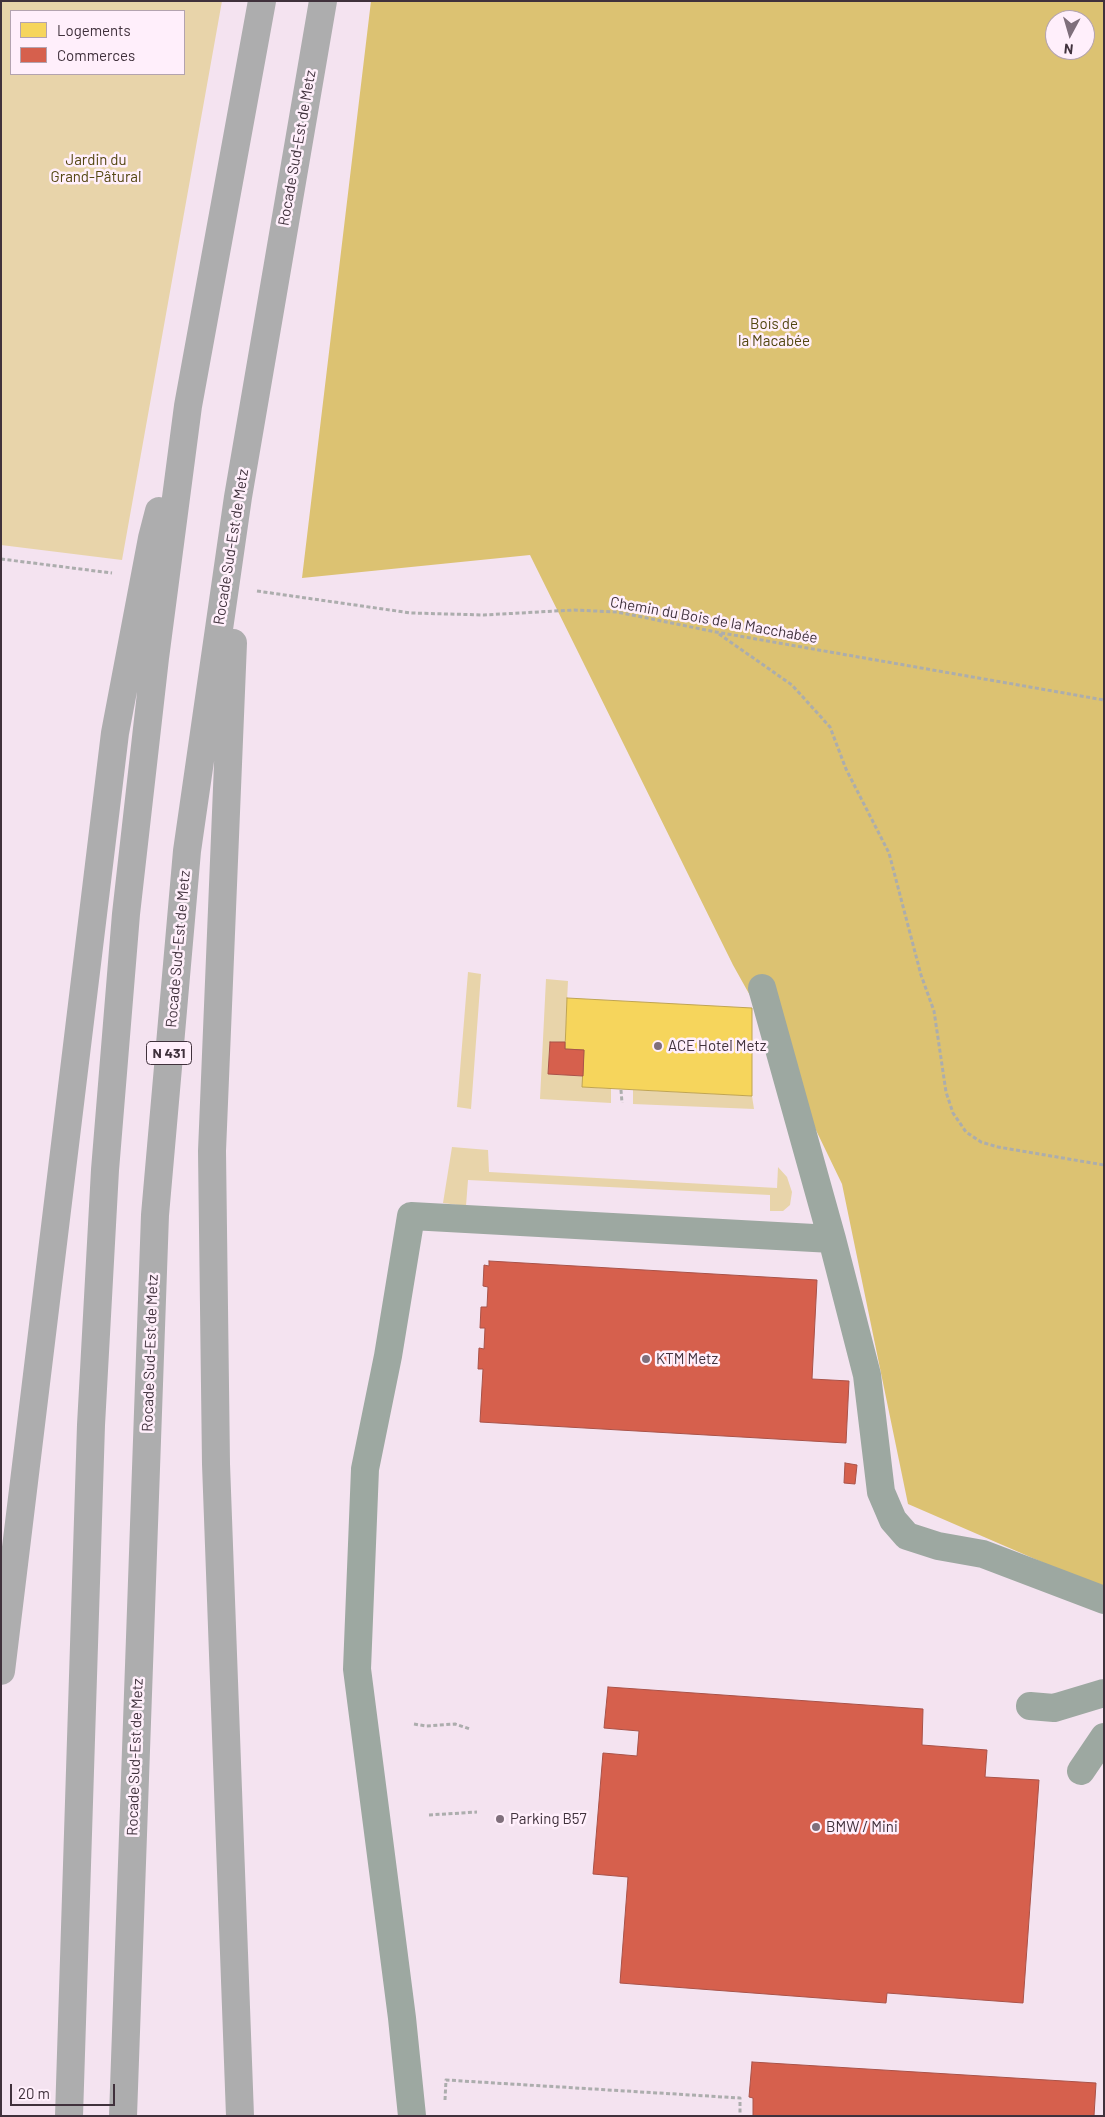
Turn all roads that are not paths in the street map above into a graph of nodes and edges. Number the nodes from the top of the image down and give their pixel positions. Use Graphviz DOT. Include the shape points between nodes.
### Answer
graph roads {
  1 [pos="262,1"];
  2 [pos="323,1"];
  3 [pos="188,406"];
  4 [pos="238,497"];
  5 [pos="762,988"];
  6 [pos="832,1239"];
  7 [pos="1104,1600"];
  8 [pos="1,1671"];
  9 [pos="1104,1693"];
  10 [pos="1030,1706"];
  11 [pos="1104,1737"];
  12 [pos="1081,1771"];
  13 [pos="69,2116"];
  14 [pos="123,2116"];
  15 [pos="240,2116"];
  16 [pos="412,2116"];
  1 -- 3 [label="highway"];
  2 -- 4 [label="highway, Rocade Sud-Est de Metz / N 431"];
  3 -- 8 [label="highway" via="152,538 115,733"];
  3 -- 13 [label="highway" via="126,914 106,1170 91,1425"];
  4 -- 14 [label="highway, Rocade Sud-Est de Metz / N 431" via="186,851 155,1215"];
  4 -- 15 [label="highway" via="212,1151 216,1464"];
  5 -- 6 [label="lane"];
  6 -- 7 [label="lane" via="867,1375 881,1492 893,1520 907,1536 938,1546 983,1554"];
  6 -- 16 [label="lane" via="411,1216 366,1469 357,1669"];
  9 -- 10 [label="lane" via="1054,1708"];
  11 -- 12 [label="lane"];
}
